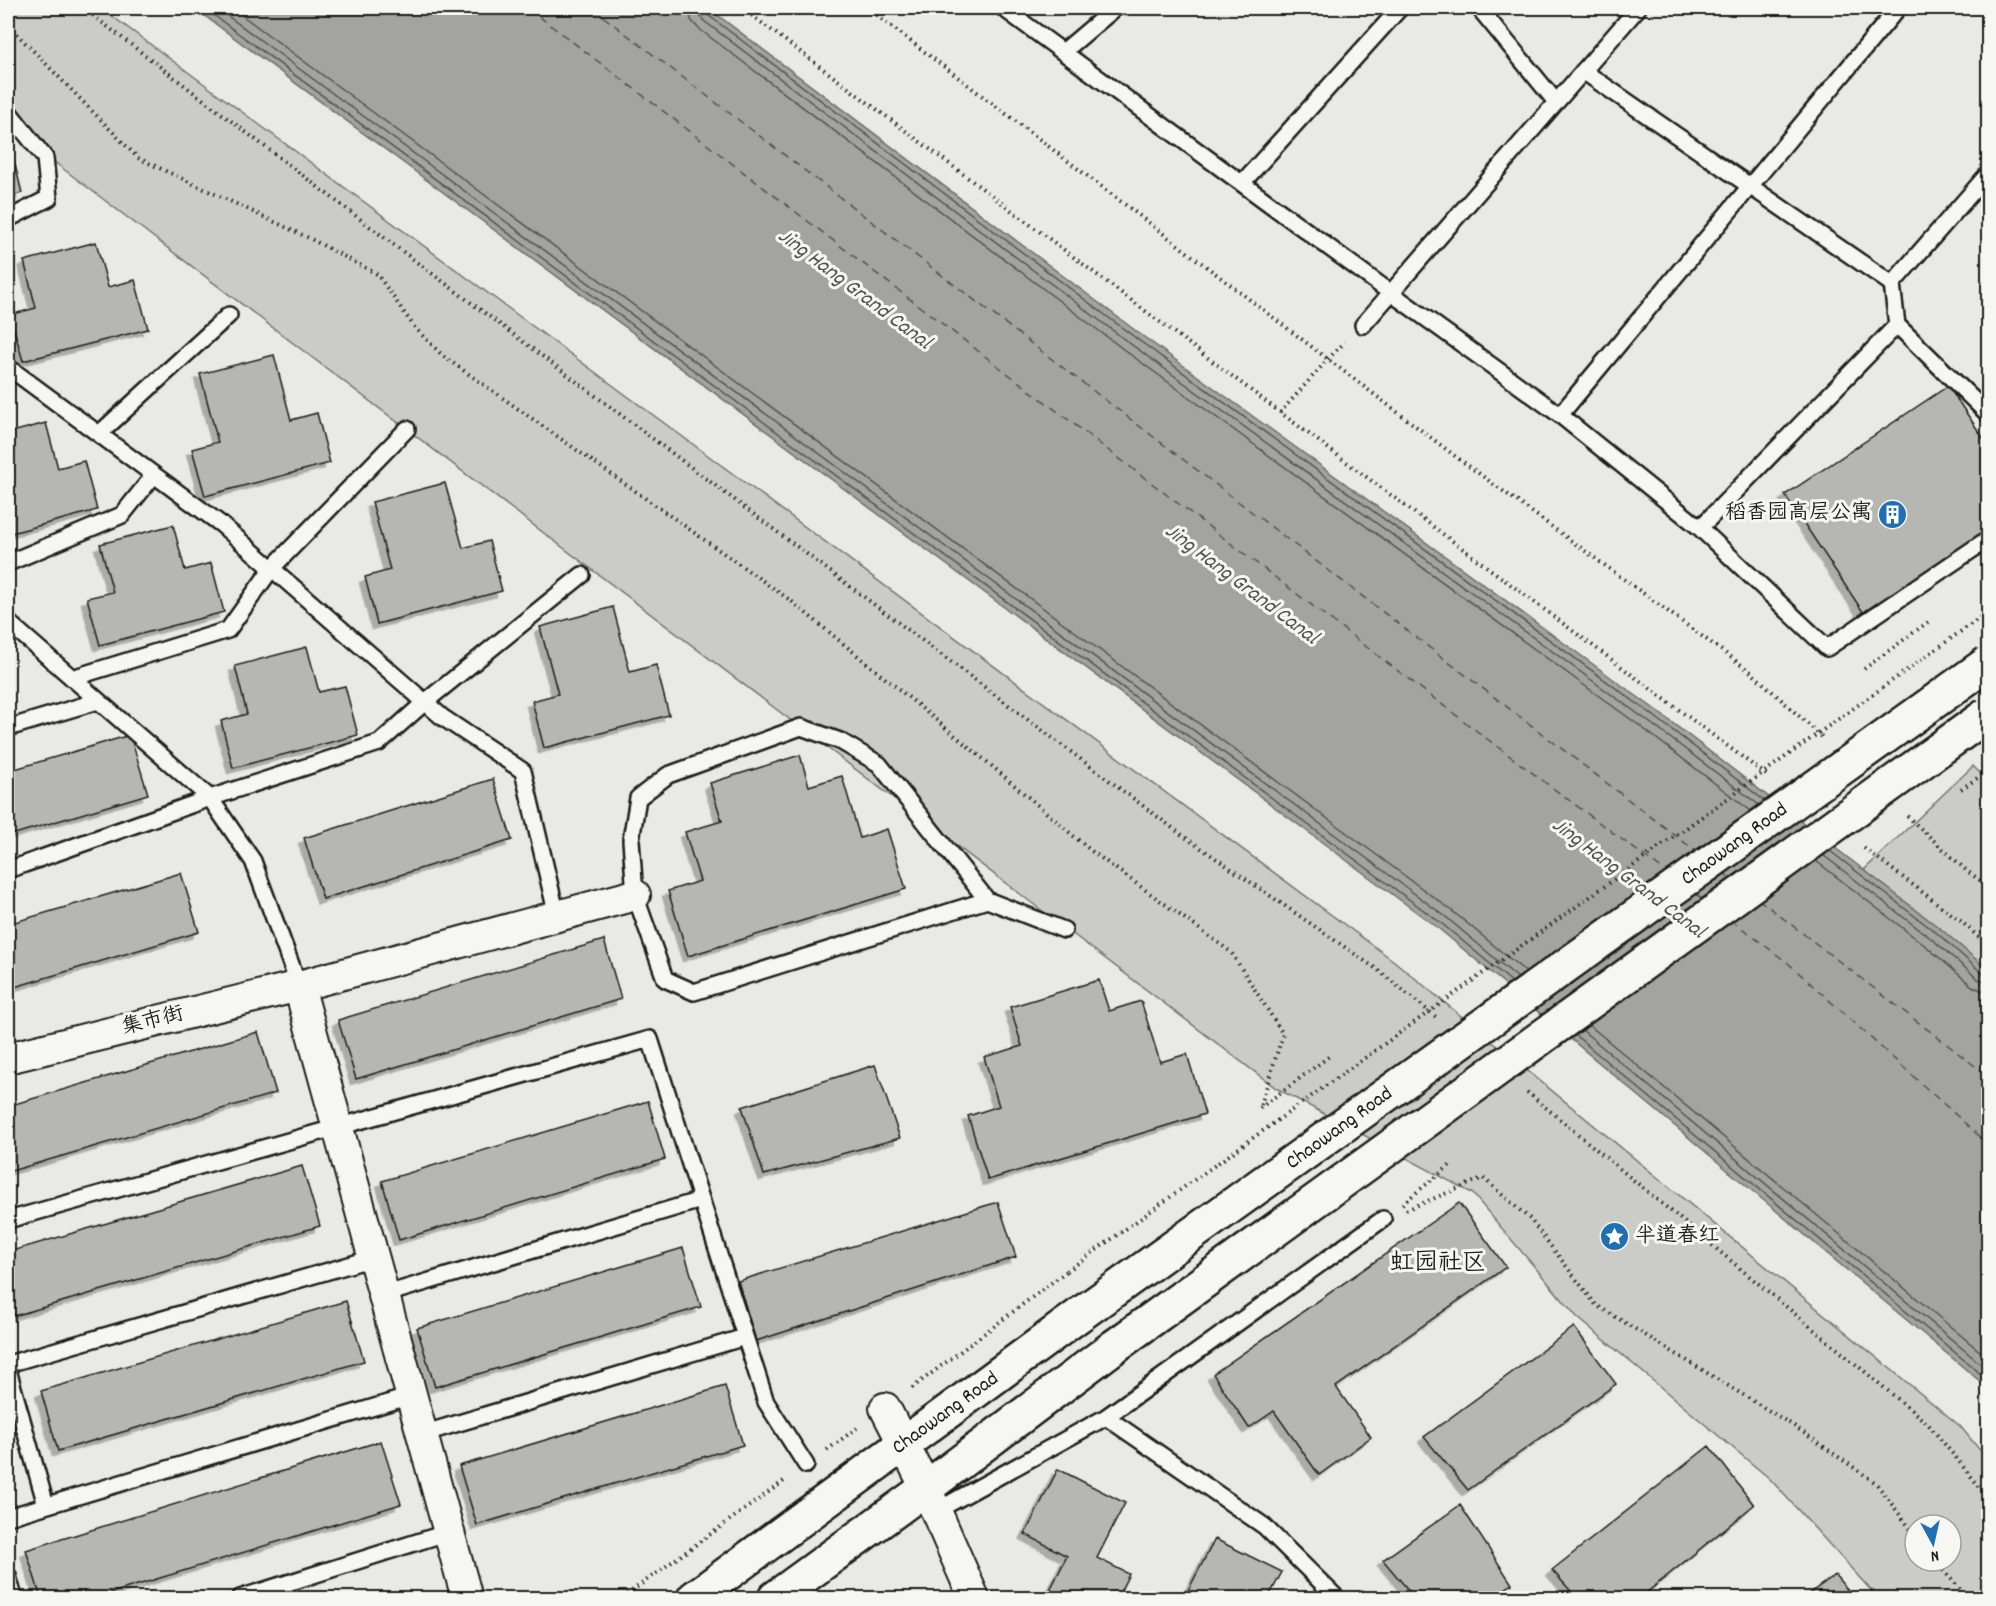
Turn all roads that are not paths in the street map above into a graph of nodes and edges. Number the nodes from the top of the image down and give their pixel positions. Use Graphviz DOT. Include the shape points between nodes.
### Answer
graph roads {
  1 [pos="1004,8"];
  2 [pos="1115,8"];
  3 [pos="1479,8"];
  4 [pos="1638,8"];
  5 [pos="1898,8"];
  6 [pos="1396,9"];
  7 [pos="1063,52"];
  8 [pos="1583,71"];
  9 [pos="1556,102"];
  10 [pos="8,111"];
  11 [pos="1989,174"];
  12 [pos="1242,183"];
  13 [pos="1750,187"];
  14 [pos="8,219"];
  15 [pos="1892,284"];
  16 [pos="1391,293"];
  17 [pos="229,315"];
  18 [pos="1363,325"];
  19 [pos="1897,325"];
  20 [pos="8,367"];
  21 [pos="1989,414"];
  22 [pos="1560,415"];
  23 [pos="407,429"];
  24 [pos="99,434"];
  25 [pos="154,475"];
  26 [pos="1700,528"];
  27 [pos="1989,539"];
  28 [pos="8,563"];
  29 [pos="272,568"];
  30 [pos="582,575"];
  31 [pos="8,622"];
  32 [pos="1989,663"];
  33 [pos="72,678"];
  34 [pos="98,701"];
  35 [pos="425,702"];
  36 [pos="1989,714"];
  37 [pos="8,729"];
  38 [pos="210,798"];
  39 [pos="8,870"];
  40 [pos="635,895"];
  41 [pos="987,900"];
  42 [pos="557,916"];
  43 [pos="1064,930"];
  44 [pos="299,986"];
  45 [pos="8,1058"];
  46 [pos="338,1128"];
  47 [pos="701,1200"];
  48 [pos="1383,1219"];
  49 [pos="8,1220"];
  50 [pos="373,1258"];
  51 [pos="383,1295"];
  52 [pos="745,1337"];
  53 [pos="8,1364"];
  54 [pos="8,1370"];
  55 [pos="411,1396"];
  56 [pos="885,1408"];
  57 [pos="1106,1417"];
  58 [pos="422,1434"];
  59 [pos="904,1445"];
  60 [pos="806,1465"];
  61 [pos="931,1499"];
  62 [pos="46,1505"];
  63 [pos="8,1517"];
  64 [pos="449,1532"];
  65 [pos="8,1576"];
  66 [pos="14,1599"];
  67 [pos="240,1599"];
  68 [pos="467,1599"];
  69 [pos="694,1599"];
  70 [pos="775,1599"];
  71 [pos="974,1599"];
  72 [pos="1337,1599"];
  1 -- 7 [label="lane"];
  2 -- 7 [label="lane"];
  3 -- 9 [label="lane"];
  4 -- 8 [label="lane"];
  5 -- 13 [label="lane"];
  6 -- 12 [label="lane"];
  7 -- 12 [label="lane"];
  8 -- 9 [label="lane"];
  8 -- 13 [label="lane"];
  9 -- 16 [label="lane"];
  10 -- 14 [label="lane" via="45,158 49,198"];
  11 -- 15 [label="lane"];
  12 -- 16 [label="lane"];
  13 -- 15 [label="lane"];
  13 -- 22 [label="lane"];
  15 -- 19 [label="lane"];
  16 -- 18 [label="lane"];
  16 -- 22 [label="lane"];
  17 -- 24 [label="lane"];
  19 -- 21 [label="lane"];
  19 -- 26 [label="lane"];
  20 -- 24 [label="lane"];
  22 -- 26 [label="lane"];
  23 -- 29 [label="lane"];
  24 -- 25 [label="lane"];
  25 -- 28 [label="lane" via="122,515"];
  25 -- 29 [label="lane"];
  26 -- 27 [label="lane" via="1827,648"];
  29 -- 33 [label="lane" via="228,630"];
  29 -- 35 [label="lane"];
  30 -- 35 [label="lane"];
  31 -- 33 [label="lane"];
  32 -- 59 [label="main road, Chaowang Road, bridge" via="1082,1313"];
  33 -- 34 [label="lane"];
  34 -- 37 [label="lane"];
  34 -- 38 [label="lane"];
  35 -- 38 [label="lane" via="379,743"];
  35 -- 42 [label="lane" via="523,771"];
  36 -- 61 [label="main road, Chaowang Road, bridge" via="1115,1346"];
  38 -- 39 [label="lane"];
  38 -- 44 [label="lane" via="253,861"];
  40 -- 41 [label="lane" via="665,979 694,992"];
  40 -- 41 [label="lane" via="631,840 638,798 668,775 801,727 840,741 879,764"];
  40 -- 42 [label="street, 集市街"];
  41 -- 43 [label="lane"];
  42 -- 44 [label="street, 集市街"];
  44 -- 45 [label="street, 集市街"];
  44 -- 46 [label="street"];
  46 -- 47 [label="lane" via="650,1039"];
  46 -- 49 [label="lane"];
  46 -- 50 [label="street"];
  47 -- 51 [label="lane"];
  47 -- 52 [label="lane"];
  48 -- 57 [label="lane"];
  50 -- 51 [label="street"];
  50 -- 53 [label="lane"];
  51 -- 55 [label="street"];
  52 -- 58 [label="lane"];
  52 -- 60 [label="lane" via="766,1402"];
  54 -- 62 [label="lane"];
  55 -- 58 [label="street"];
  55 -- 62 [label="lane"];
  56 -- 59 [label="street"];
  57 -- 61 [label="lane"];
  57 -- 72 [label="lane" via="1264,1526"];
  58 -- 64 [label="street"];
  59 -- 61 [label="street"];
  59 -- 69 [label="main road, Chaowang Road"];
  61 -- 70 [label="main road, Chaowang Road"];
  61 -- 71 [label="street"];
  62 -- 63 [label="lane"];
  64 -- 67 [label="lane"];
  64 -- 68 [label="street"];
  65 -- 66 [label="lane"];
}
